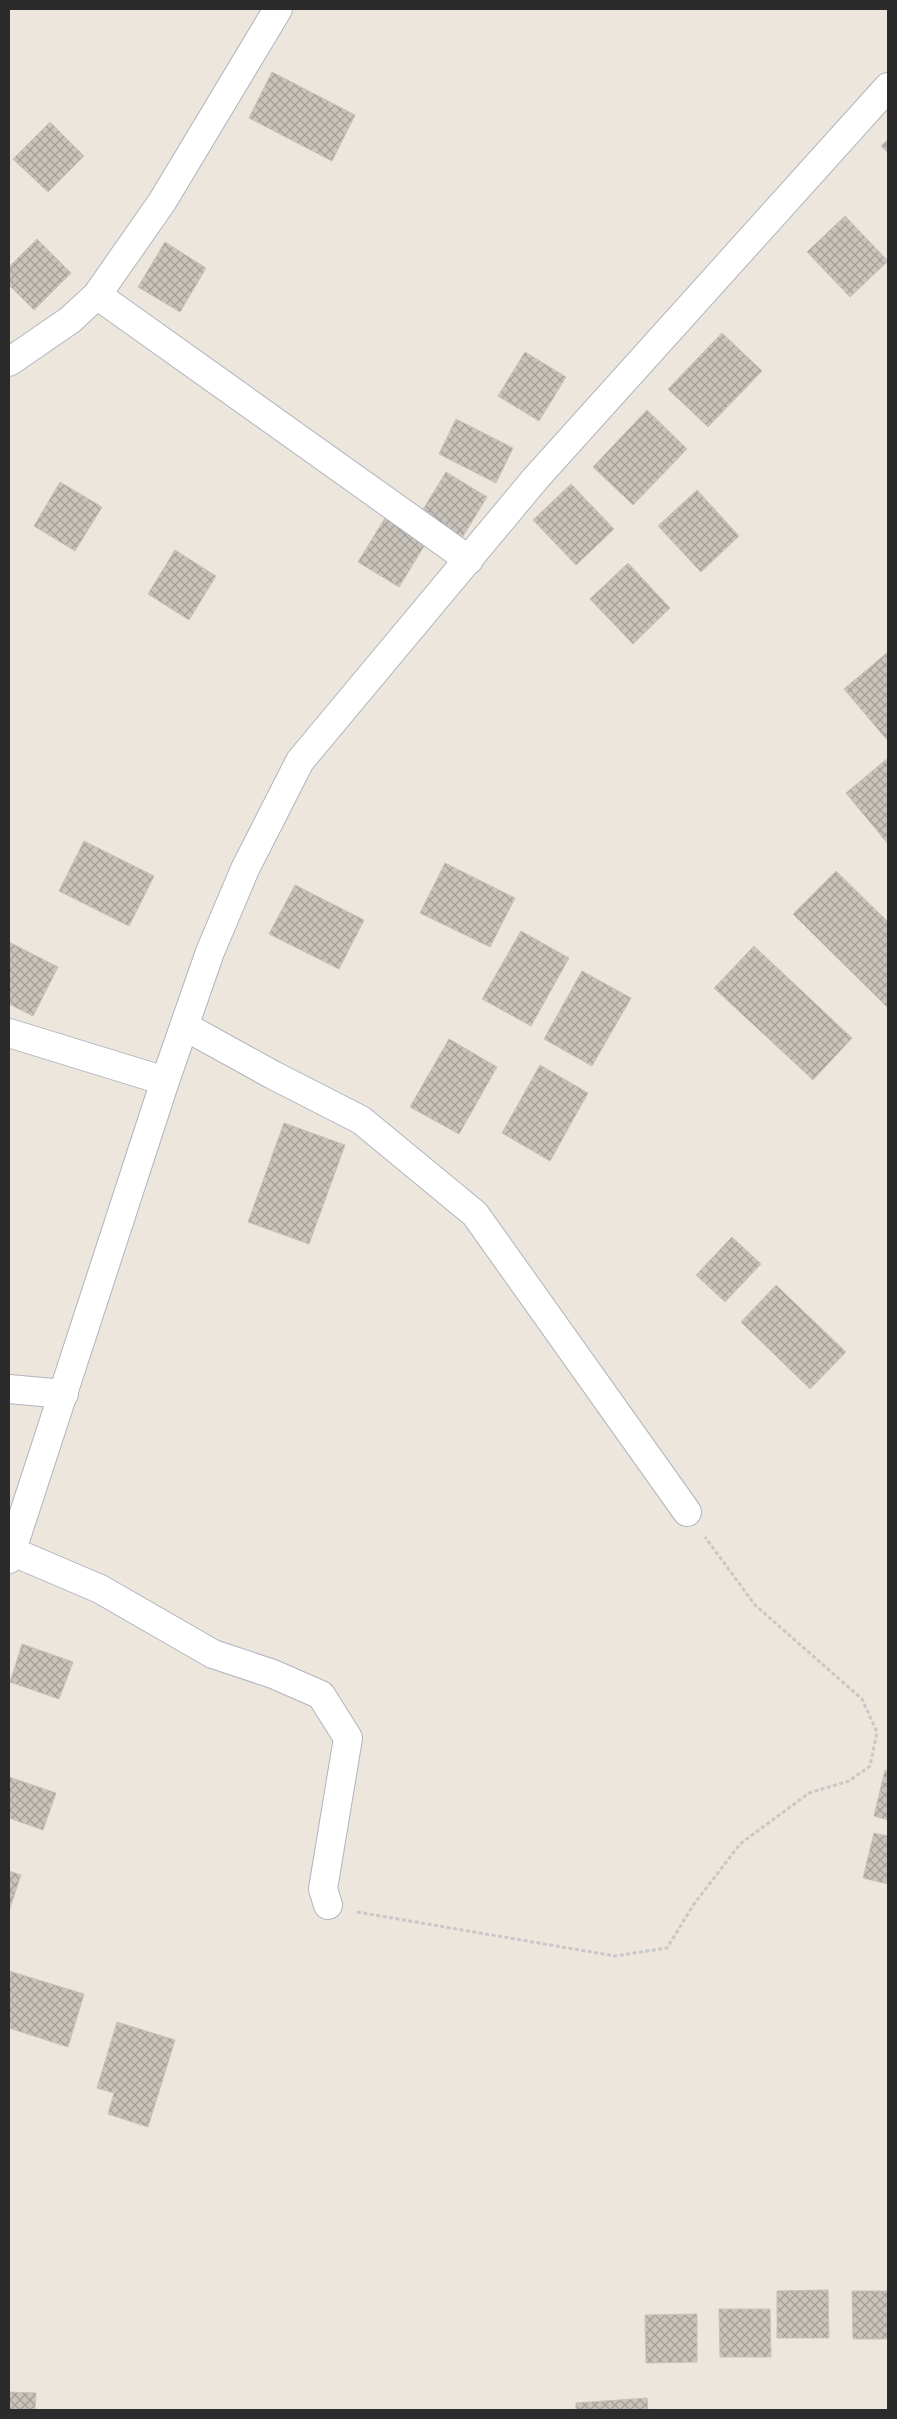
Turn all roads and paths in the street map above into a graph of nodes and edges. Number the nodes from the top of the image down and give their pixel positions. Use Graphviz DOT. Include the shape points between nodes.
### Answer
graph roads {
  1 [pos="278,9"];
  2 [pos="888,87"];
  3 [pos="97,295"];
  4 [pos="9,362"];
  5 [pos="469,560"];
  6 [pos="186,1027"];
  7 [pos="9,1033"];
  8 [pos="165,1082"];
  9 [pos="9,1389"];
  10 [pos="64,1394"];
  11 [pos="687,1512"];
  12 [pos="10,1555"];
  13 [pos="328,1905"];
  14 [pos="365,1915"];
  1 -- 3 [label="street" via="162,202"];
  2 -- 5 [label="street" via="543,471"];
  3 -- 4 [label="street" via="70,320"];
  3 -- 5 [label="street"];
  5 -- 6 [label="street" via="300,762 245,869 210,952"];
  6 -- 8 [label="street"];
  6 -- 11 [label="street" via="360,1120 475,1214"];
  7 -- 8 [label="street"];
  8 -- 10 [label="street"];
  9 -- 10 [label="street"];
  10 -- 12 [label="street"];
  11 -- 14 [label="path" via="755,1605 862,1699 877,1732 870,1766 849,1781 809,1793 740,1844 694,1904 667,1948 615,1956"];
  12 -- 13 [label="street" via="100,1589 213,1654 321,1694 348,1738 323,1889"];
}
